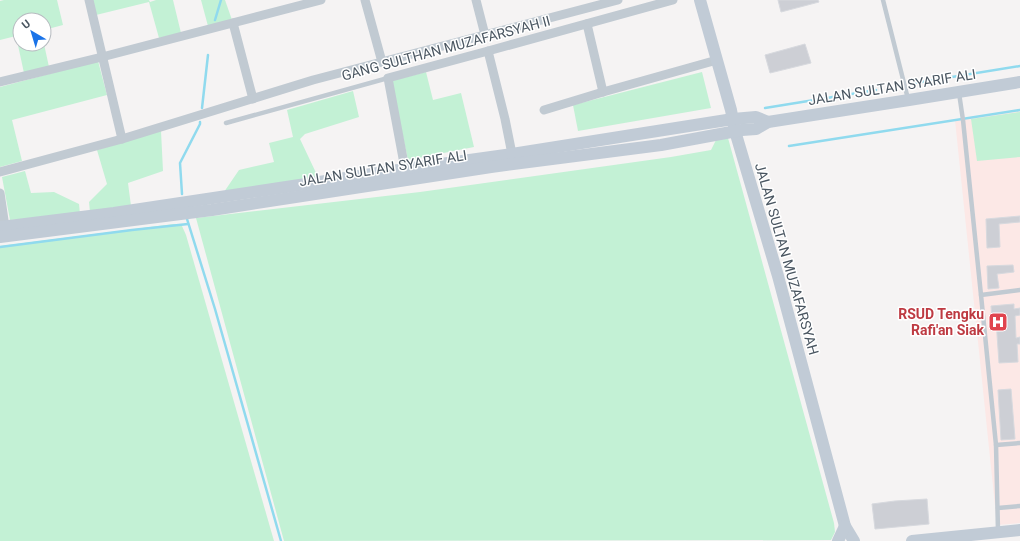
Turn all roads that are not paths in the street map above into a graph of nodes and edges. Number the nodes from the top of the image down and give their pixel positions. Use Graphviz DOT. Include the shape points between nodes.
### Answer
graph roads {
  1 [pos="89,0"];
  2 [pos="321,0"];
  3 [pos="365,0"];
  4 [pos="476,0"];
  5 [pos="618,0"];
  6 [pos="674,0"];
  7 [pos="700,0"];
  8 [pos="883,0"];
  9 [pos="586,4"];
  10 [pos="233,23"];
  11 [pos="587,24"];
  12 [pos="485,35"];
  13 [pos="488,51"];
  14 [pos="102,57"];
  15 [pos="717,60"];
  16 [pos="382,62"];
  17 [pos="388,78"];
  18 [pos="0,82"];
  19 [pos="1020,82"];
  20 [pos="959,91"];
  21 [pos="603,92"];
  22 [pos="253,98"];
  23 [pos="909,100"];
  24 [pos="544,110"];
  25 [pos="733,119"];
  26 [pos="768,122"];
  27 [pos="226,123"];
  28 [pos="735,131"];
  29 [pos="122,139"];
  30 [pos="512,154"];
  31 [pos="405,169"];
  32 [pos="0,172"];
  33 [pos="0,193"];
  34 [pos="211,204"];
  35 [pos="2,230"];
  36 [pos="1020,290"];
  37 [pos="981,294"];
  38 [pos="1020,443"];
  39 [pos="996,445"];
  40 [pos="1020,506"];
  41 [pos="998,508"];
  42 [pos="845,526"];
  43 [pos="1020,530"];
  44 [pos="999,532"];
  45 [pos="838,541"];
  46 [pos="854,541"];
  47 [pos="912,541"];
  1 -- 14 [label="street"];
  2 -- 10 [label="street"];
  3 -- 16 [label="street"];
  4 -- 12 [label="street"];
  5 -- 9 [label="street"];
  6 -- 11 [label="street, GANG SULTHAN MUZAFARSYAH II"];
  7 -- 15 [label="street, JALAN SULTAN MUZAFARSYAH"];
  8 -- 23 [label="lane"];
  9 -- 12 [label="street"];
  10 -- 14 [label="street"];
  10 -- 22 [label="street"];
  11 -- 13 [label="street, GANG SULTHAN MUZAFARSYAH II"];
  11 -- 21 [label="street"];
  12 -- 16 [label="street"];
  13 -- 17 [label="street, GANG SULTHAN MUZAFARSYAH II"];
  13 -- 30 [label="street"];
  14 -- 18 [label="street"];
  14 -- 29 [label="street"];
  15 -- 21 [label="street"];
  15 -- 25 [label="street, JALAN SULTAN MUZAFARSYAH"];
  16 -- 22 [label="street"];
  17 -- 27 [label="lane, GANG SULTHAN MUZAFARSYAH II"];
  17 -- 31 [label="street"];
  19 -- 20 [label="street, JALAN SULTAN SYARIF ALI"];
  20 -- 23 [label="street, JALAN SULTAN SYARIF ALI"];
  20 -- 37 [label="lane"];
  21 -- 24 [label="street"];
  22 -- 29 [label="street"];
  23 -- 26 [label="street, JALAN SULTAN SYARIF ALI"];
  25 -- 26 [label="street, JALAN SULTAN SYARIF ALI" via="756,117"];
  25 -- 28 [label="street, JALAN SULTAN MUZAFARSYAH"];
  25 -- 30 [label="street, JALAN SULTAN SYARIF ALI"];
  26 -- 28 [label="street, JALAN SULTAN SYARIF ALI" via="756,129"];
  28 -- 34 [label="street, JALAN SULTAN SYARIF ALI" via="660,145"];
  28 -- 42 [label="street, JALAN SULTAN MUZAFARSYAH" via="778,276"];
  29 -- 32 [label="street"];
  30 -- 31 [label="street, JALAN SULTAN SYARIF ALI"];
  31 -- 34 [label="street, JALAN SULTAN SYARIF ALI"];
  33 -- 35 [label="street"];
  34 -- 35 [label="street, JALAN SULTAN SYARIF ALI" via="114,213"];
  36 -- 37 [label="lane"];
  37 -- 39 [label="lane"];
  38 -- 39 [label="lane"];
  39 -- 41 [label="lane"];
  40 -- 41 [label="lane"];
  41 -- 44 [label="lane"];
  42 -- 45 [label="street"];
  42 -- 46 [label="street, JALAN SULTAN MUZAFARSYAH"];
  43 -- 44 [label="street"];
  44 -- 47 [label="street"];
}
